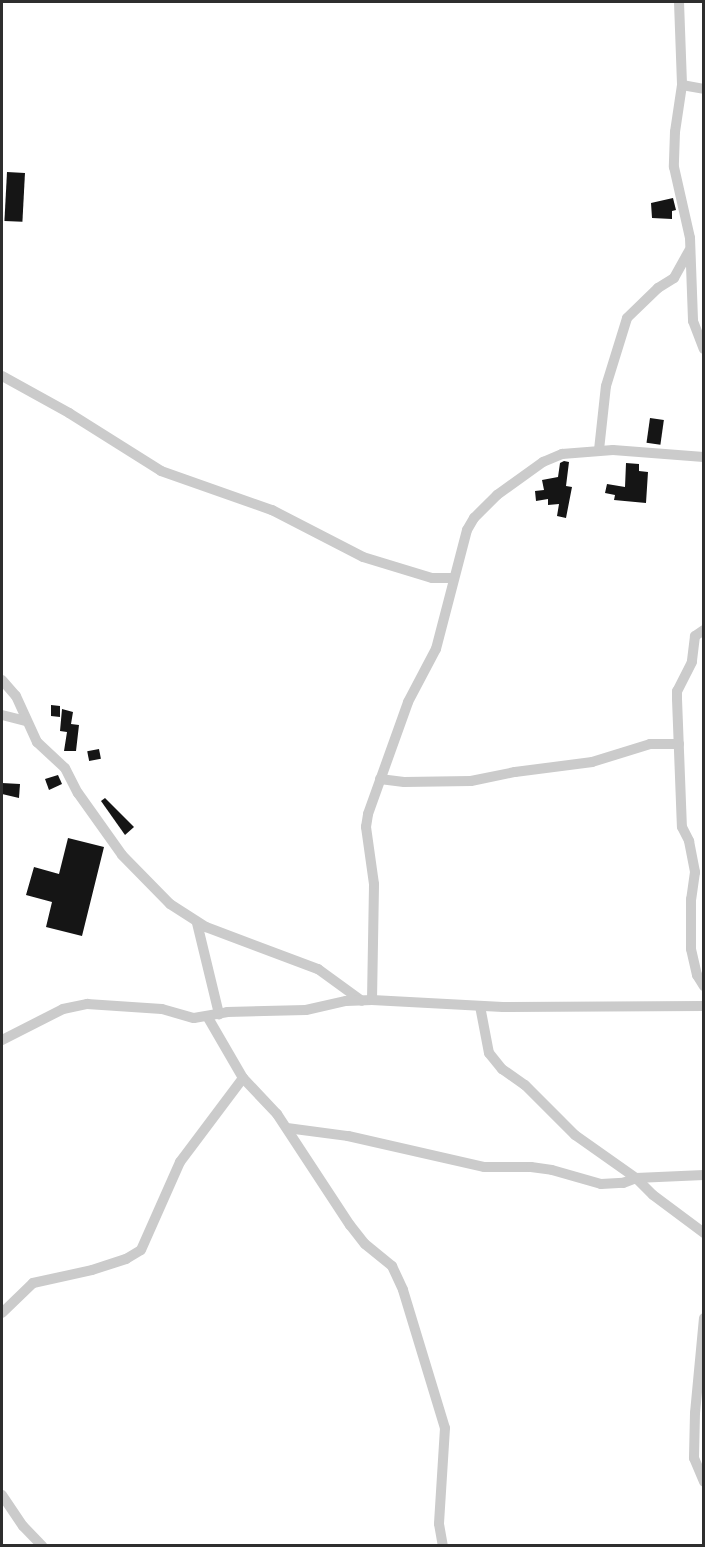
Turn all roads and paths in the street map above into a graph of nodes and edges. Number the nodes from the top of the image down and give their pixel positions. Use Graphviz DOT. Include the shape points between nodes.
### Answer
graph roads {
  1 [pos="679,2"];
  2 [pos="682,85"];
  3 [pos="704,89"];
  4 [pos="689,251"];
  5 [pos="704,349"];
  6 [pos="2,376"];
  7 [pos="599,450"];
  8 [pos="704,457"];
  9 [pos="454,578"];
  10 [pos="704,630"];
  11 [pos="2,680"];
  12 [pos="2,715"];
  13 [pos="26,721"];
  14 [pos="680,744"];
  15 [pos="380,779"];
  16 [pos="197,923"];
  17 [pos="704,986"];
  18 [pos="367,1000"];
  19 [pos="480,1006"];
  20 [pos="704,1006"];
  21 [pos="219,1014"];
  22 [pos="207,1016"];
  23 [pos="2,1040"];
  24 [pos="243,1078"];
  25 [pos="287,1128"];
  26 [pos="704,1175"];
  27 [pos="636,1178"];
  28 [pos="704,1233"];
  29 [pos="2,1313"];
  30 [pos="704,1318"];
  31 [pos="704,1482"];
  32 [pos="2,1495"];
  33 [pos="42,1545"];
  34 [pos="442,1545"];
  1 -- 2 [label="street"];
  2 -- 3 [label="street"];
  2 -- 4 [label="street" via="674,167 690,238"];
  4 -- 5 [label="street" via="693,321"];
  4 -- 7 [label="street" via="674,278 627,318 606,386"];
  6 -- 9 [label="street" via="161,471 272,510 363,557 432,578"];
  7 -- 8 [label="street"];
  7 -- 9 [label="street" via="562,454 543,462 497,495 467,530"];
  9 -- 15 [label="street" via="436,649 408,702"];
  10 -- 14 [label="street" via="695,636 690,668 677,691"];
  11 -- 13 [label="street" via="16,696"];
  12 -- 13 [label="street"];
  13 -- 16 [label="street" via="37,742 65,768 122,855 170,904"];
  14 -- 15 [label="street" via="650,744 592,762 471,781"];
  14 -- 17 [label="street" via="682,827 695,872 691,949"];
  15 -- 18 [label="street" via="366,827 374,884"];
  16 -- 18 [label="street" via="318,969"];
  16 -- 21 [label="street"];
  18 -- 19 [label="street"];
  18 -- 21 [label="street" via="306,1010"];
  19 -- 20 [label="street"];
  19 -- 27 [label="street" via="489,1053 502,1069 525,1085 575,1135"];
  21 -- 22 [label="street"];
  22 -- 23 [label="street" via="194,1018 162,1009 87,1004 63,1010"];
  22 -- 24 [label="street"];
  24 -- 25 [label="street"];
  24 -- 29 [label="street" via="180,1162 141,1250 92,1270 33,1283"];
  25 -- 27 [label="street" via="348,1136 484,1167 552,1170 601,1184"];
  25 -- 34 [label="street" via="350,1225 365,1244 392,1266 403,1290 445,1428 439,1524"];
  26 -- 27 [label="street"];
  27 -- 28 [label="street"];
  30 -- 31 [label="street" via="694,1458"];
  32 -- 33 [label="street"];
}
